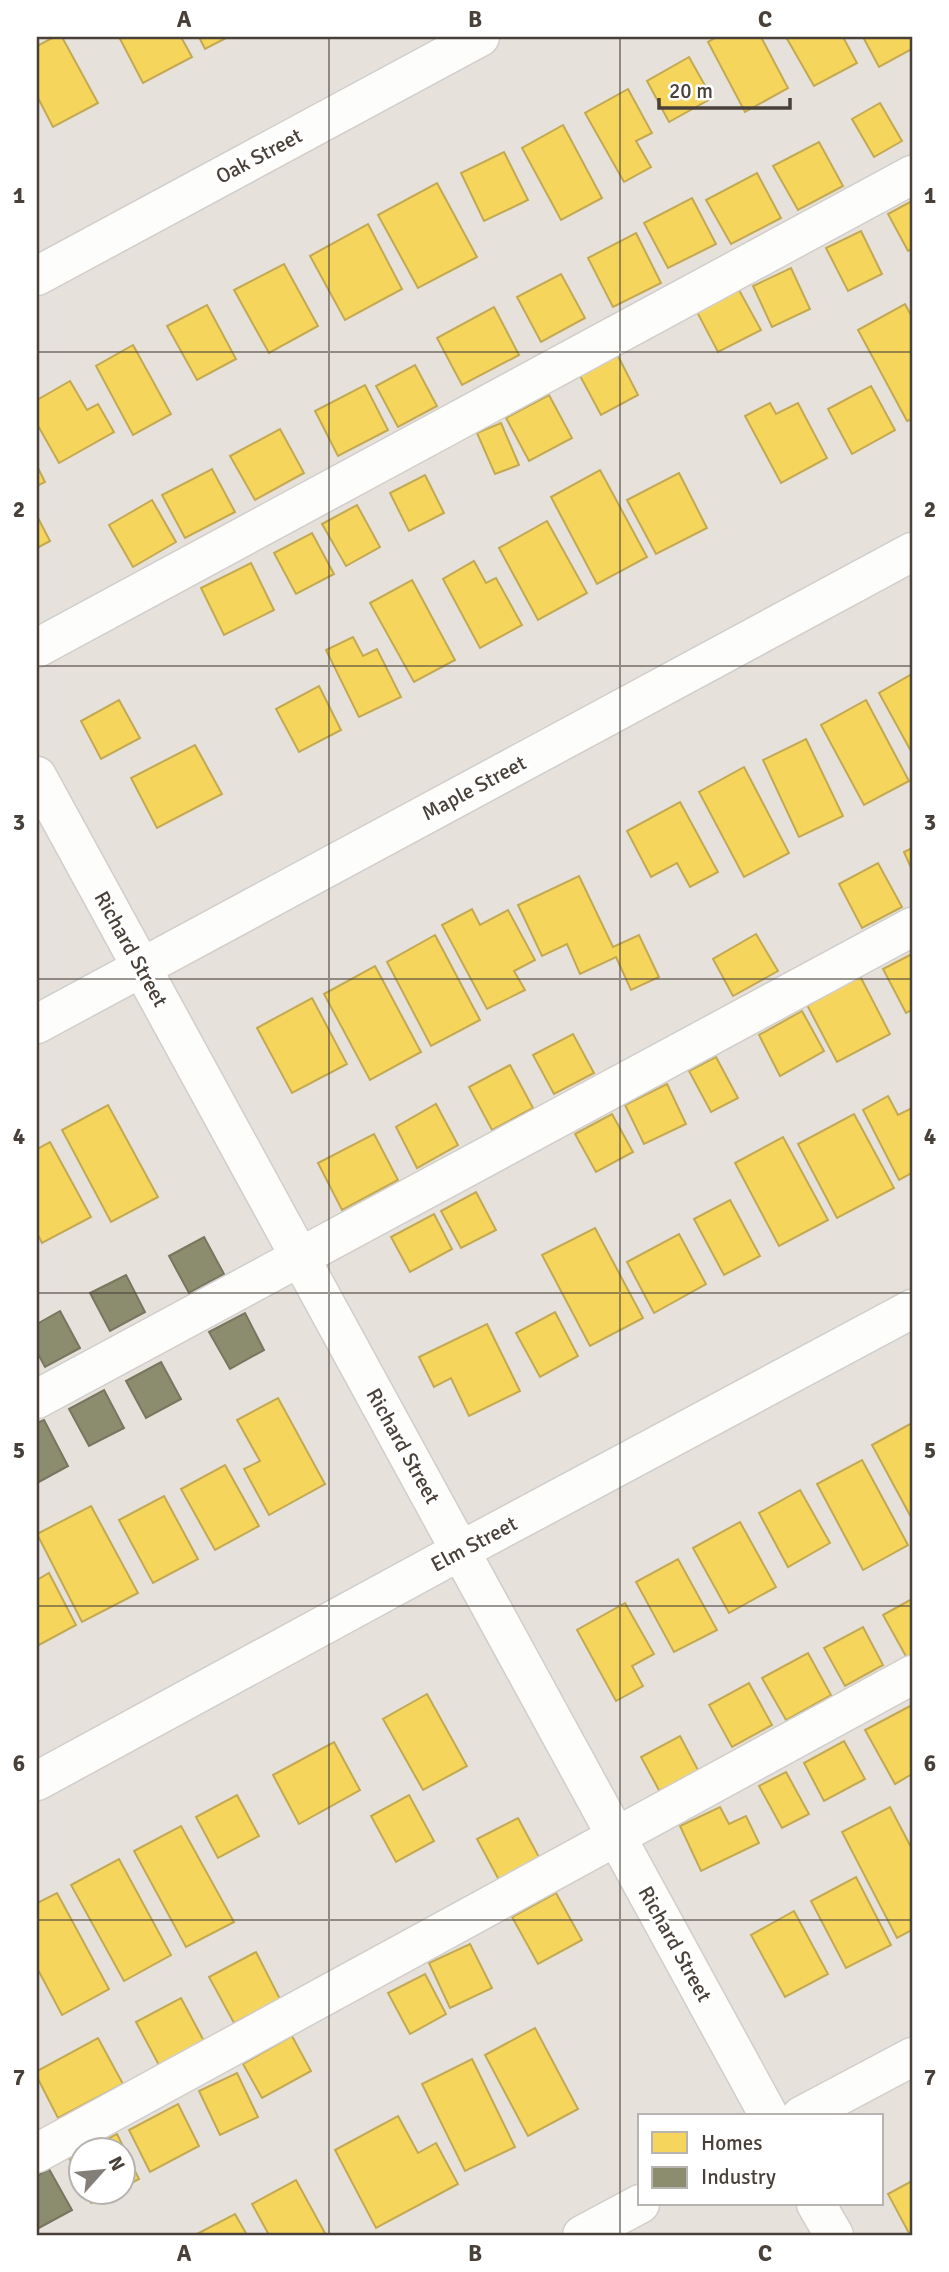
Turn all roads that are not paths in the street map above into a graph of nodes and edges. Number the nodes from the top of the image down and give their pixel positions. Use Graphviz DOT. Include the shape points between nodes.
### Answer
graph roads {
  1 [pos="480,37"];
  2 [pos="912,175"];
  3 [pos="37,276"];
  4 [pos="912,552"];
  5 [pos="37,648"];
  6 [pos="37,776"];
  7 [pos="912,927"];
  8 [pos="141,967"];
  9 [pos="37,1024"];
  10 [pos="300,1257"];
  11 [pos="912,1309"];
  12 [pos="37,1399"];
  13 [pos="460,1551"];
  14 [pos="912,1675"];
  15 [pos="37,1781"];
  16 [pos="616,1837"];
  17 [pos="912,2057"];
  18 [pos="768,2114"];
  19 [pos="805,2114"];
  20 [pos="37,2153"];
  21 [pos="638,2205"];
  22 [pos="818,2206"];
  23 [pos="582,2235"];
  24 [pos="834,2235"];
  1 -- 3 [label="street, Oak Street"];
  2 -- 5 [label="street"];
  4 -- 8 [label="street, Maple Street"];
  6 -- 8 [label="street, Richard Street"];
  7 -- 10 [label="street"];
  8 -- 9 [label="street, Maple Street"];
  8 -- 10 [label="street, Richard Street"];
  10 -- 12 [label="street"];
  10 -- 13 [label="street, Richard Street"];
  11 -- 13 [label="street, Elm Street"];
  13 -- 15 [label="street, Elm Street"];
  13 -- 16 [label="street, Richard Street"];
  14 -- 16 [label="street"];
  16 -- 18 [label="street, Richard Street"];
  16 -- 20 [label="street"];
  17 -- 19 [label="street"];
  21 -- 23 [label="street"];
  22 -- 24 [label="street"];
}
